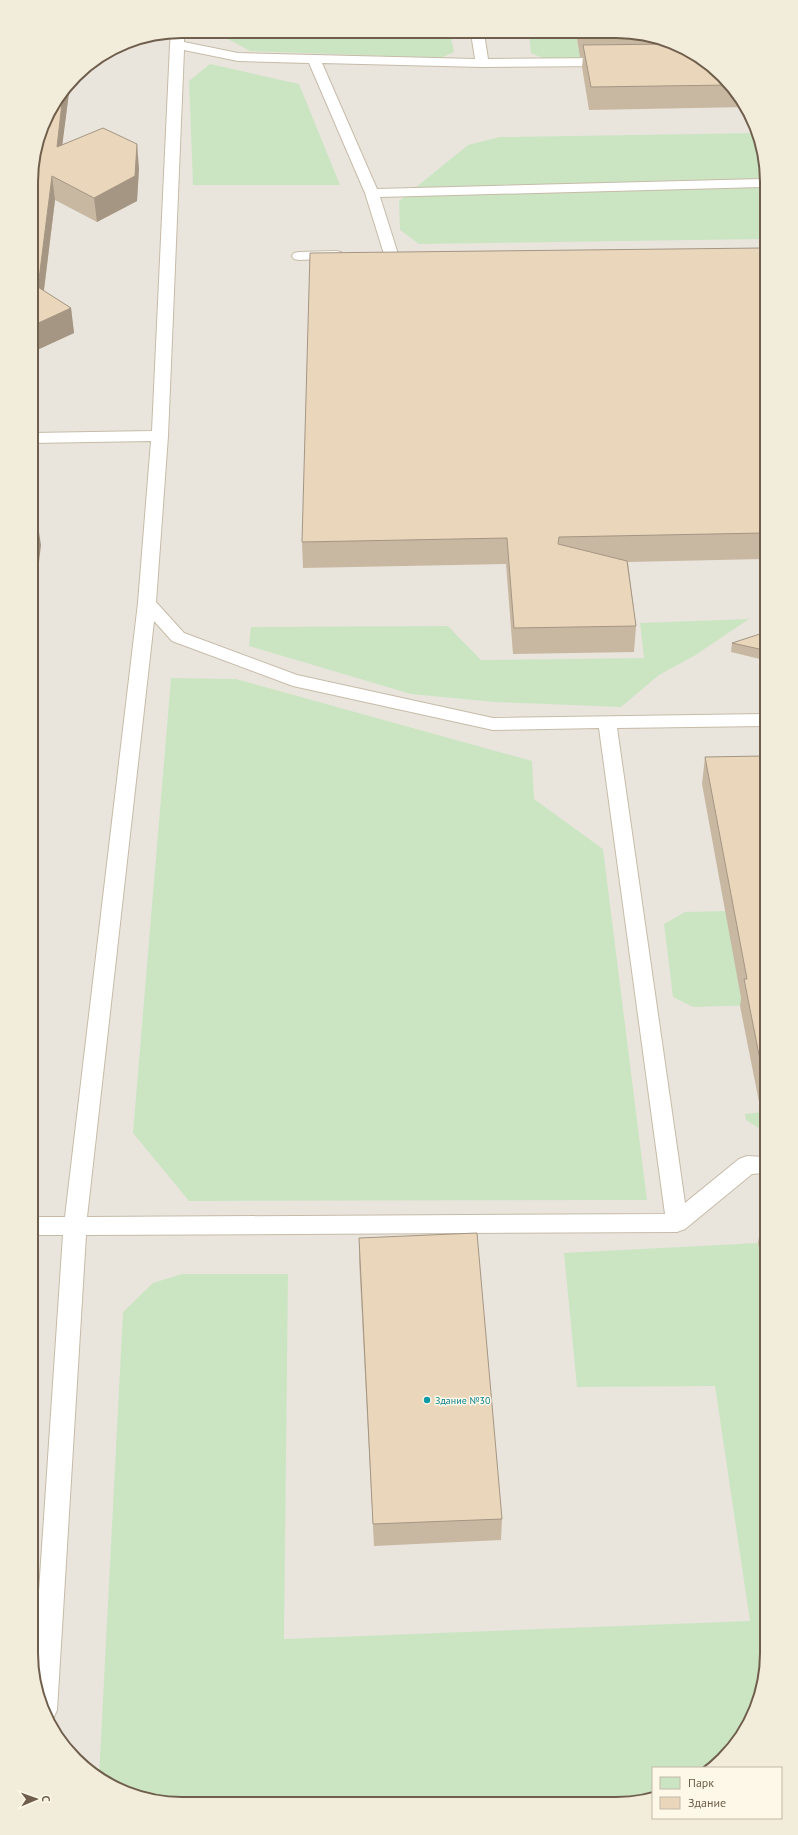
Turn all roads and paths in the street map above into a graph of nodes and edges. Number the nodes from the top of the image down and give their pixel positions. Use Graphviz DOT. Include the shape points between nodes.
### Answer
graph roads {
  1 [pos="177,38"];
  2 [pos="479,38"];
  3 [pos="314,59"];
  4 [pos="624,62"];
  5 [pos="482,63"];
  6 [pos="760,183"];
  7 [pos="372,193"];
  8 [pos="353,254"];
  9 [pos="376,254"];
  10 [pos="391,254"];
  11 [pos="407,254"];
  12 [pos="298,256"];
  13 [pos="160,436"];
  14 [pos="38,438"];
  15 [pos="146,603"];
  16 [pos="760,720"];
  17 [pos="607,722"];
  18 [pos="760,1165"];
  19 [pos="677,1223"];
  20 [pos="38,1226"];
  21 [pos="75,1226"];
  22 [pos="45,1696"];
  1 -- 3 [label="lane" via="238,57"];
  1 -- 13 [label="lane"];
  2 -- 5 [label="lane"];
  3 -- 5 [label="lane"];
  3 -- 7 [label="lane"];
  4 -- 5 [label="lane"];
  6 -- 7 [label="lane"];
  7 -- 10 [label="lane"];
  8 -- 12 [label="lane"];
  9 -- 10 [label="lane"];
  10 -- 11 [label="lane"];
  13 -- 14 [label="lane"];
  13 -- 15 [label="lane"];
  15 -- 17 [label="lane" via="178,637 293,680 493,724"];
  15 -- 21 [label="lane"];
  16 -- 17 [label="lane"];
  17 -- 19 [label="lane"];
  18 -- 19 [label="lane" via="747,1165"];
  19 -- 21 [label="lane"];
  20 -- 21 [label="lane"];
  21 -- 22 [label="lane"];
}
